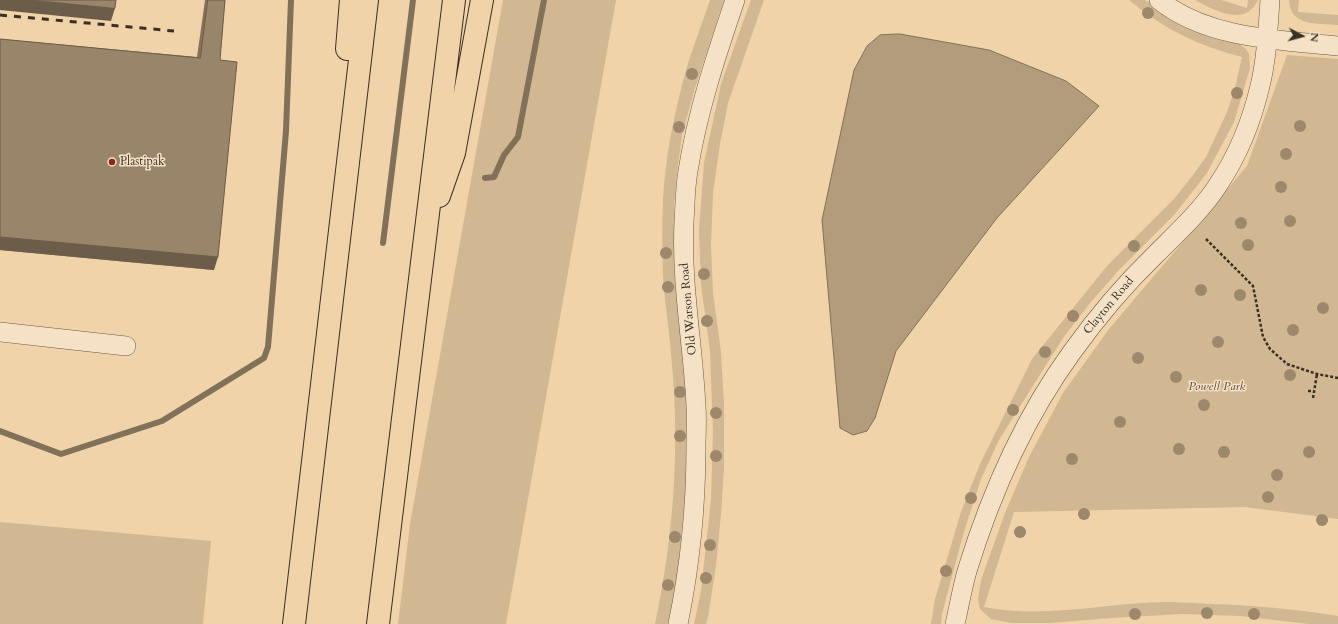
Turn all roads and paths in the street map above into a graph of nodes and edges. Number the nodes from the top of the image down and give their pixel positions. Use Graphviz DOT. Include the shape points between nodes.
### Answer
graph roads {
  1 [pos="351,0"];
  2 [pos="367,0"];
  3 [pos="454,0"];
  4 [pos="482,0"];
  5 [pos="735,0"];
  6 [pos="1160,0"];
  7 [pos="1270,0"];
  8 [pos="1267,39"];
  9 [pos="1338,46"];
  10 [pos="425,236"];
  11 [pos="1206,238"];
  12 [pos="0,332"];
  13 [pos="328,341"];
  14 [pos="126,346"];
  15 [pos="1317,374"];
  16 [pos="1338,378"];
  17 [pos="1308,390"];
  18 [pos="1314,391"];
  19 [pos="1313,398"];
  20 [pos="294,624"];
  21 [pos="378,624"];
  22 [pos="678,624"];
  23 [pos="955,624"];
  1 -- 13 [label="highway"];
  2 -- 13 [label="highway"];
  3 -- 10 [label="highway"];
  4 -- 10 [label="highway" via="454,153"];
  5 -- 22 [label="street, Old Warson Road" via="697,125 688,173 684,274 696,408 696,470 692,543"];
  6 -- 8 [label="street" via="1189,18 1218,29"];
  7 -- 8 [label="street, Clayton Road"];
  8 -- 9 [label="street"];
  8 -- 23 [label="street, Clayton Road" via="1260,85 1250,120 1237,151 1218,185 1190,221 1110,302 1071,352 1015,446 991,501 966,573"];
  10 -- 21 [label="highway"];
  11 -- 15 [label="path" via="1253,286 1262,337 1270,349 1287,364"];
  12 -- 14 [label="street"];
  13 -- 20 [label="highway"];
  15 -- 16 [label="path"];
  15 -- 18 [label="path"];
  17 -- 18 [label="path"];
  18 -- 19 [label="path"];
}
